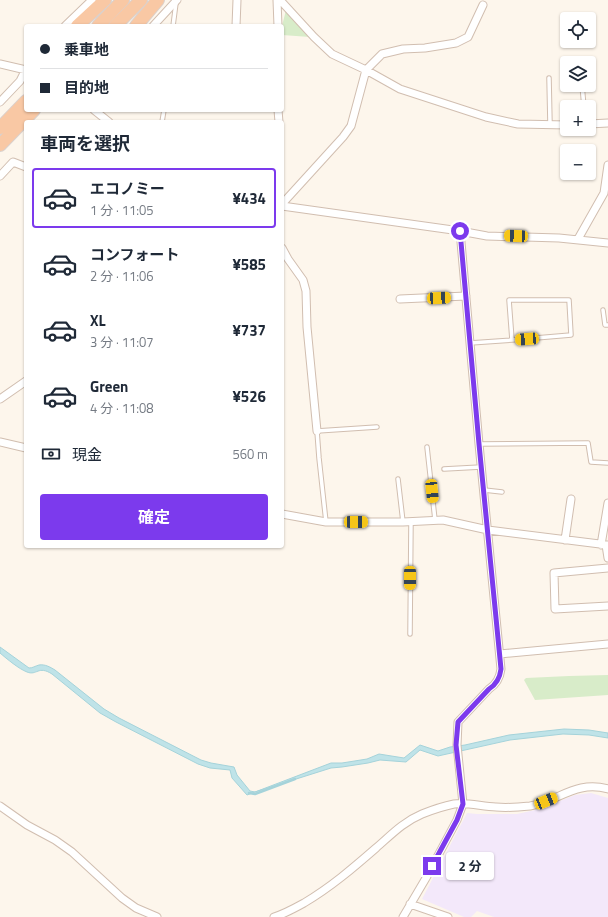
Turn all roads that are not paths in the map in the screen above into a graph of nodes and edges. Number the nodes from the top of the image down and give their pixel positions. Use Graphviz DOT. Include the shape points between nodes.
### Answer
graph roads {
  1 [pos="92,0"];
  2 [pos="105,0"];
  3 [pos="123,0"];
  4 [pos="141,0"];
  5 [pos="158,0"];
  6 [pos="177,0"];
  7 [pos="237,0"];
  8 [pos="279,0"];
  9 [pos="483,5"];
  10 [pos="67,24"];
  11 [pos="79,24"];
  12 [pos="100,24"];
  13 [pos="117,24"];
  14 [pos="138,24"];
  15 [pos="155,24"];
  16 [pos="173,24"];
  17 [pos="236,24"];
  18 [pos="278,24"];
  19 [pos="0,64"];
  20 [pos="24,70"];
  21 [pos="366,70"];
  22 [pos="24,74"];
  23 [pos="549,78"];
  24 [pos="0,102"];
  25 [pos="24,103"];
  26 [pos="32,112"];
  27 [pos="96,112"];
  28 [pos="24,120"];
  29 [pos="24,120"];
  30 [pos="106,120"];
  31 [pos="608,123"];
  32 [pos="550,124"];
  33 [pos="560,124"];
  34 [pos="596,124"];
  35 [pos="0,128"];
  36 [pos="0,145"];
  37 [pos="608,165"];
  38 [pos="24,166"];
  39 [pos="0,176"];
  40 [pos="606,193"];
  41 [pos="284,203"];
  42 [pos="284,205"];
  43 [pos="460,231"];
  44 [pos="578,239"];
  45 [pos="608,243"];
  46 [pos="284,252"];
  47 [pos="466,296"];
  48 [pos="400,300"];
  49 [pos="603,310"];
  50 [pos="608,325"];
  51 [pos="512,340"];
  52 [pos="470,343"];
  53 [pos="24,382"];
  54 [pos="0,399"];
  55 [pos="377,427"];
  56 [pos="317,431"];
  57 [pos="0,442"];
  58 [pos="479,444"];
  59 [pos="427,447"];
  60 [pos="24,448"];
  61 [pos="608,463"];
  62 [pos="481,467"];
  63 [pos="444,469"];
  64 [pos="398,479"];
  65 [pos="484,490"];
  66 [pos="502,492"];
  67 [pos="571,499"];
  68 [pos="608,503"];
  69 [pos="284,514"];
  70 [pos="435,520"];
  71 [pos="411,521"];
  72 [pos="326,522"];
  73 [pos="402,522"];
  74 [pos="488,530"];
  75 [pos="565,540"];
  76 [pos="605,545"];
  77 [pos="608,558"];
  78 [pos="608,568"];
  79 [pos="608,606"];
  80 [pos="410,634"];
  81 [pos="608,644"];
  82 [pos="500,654"];
  83 [pos="608,789"];
  84 [pos="463,804"];
  85 [pos="0,806"];
  86 [pos="410,904"];
  87 [pos="157,917"];
  88 [pos="274,917"];
  89 [pos="403,917"];
  90 [pos="448,917"];
  1 -- 10 [label="street"];
  2 -- 11 [label="highway"];
  3 -- 12 [label="highway"];
  4 -- 13 [label="highway"];
  5 -- 14 [label="highway"];
  6 -- 15 [label="street"];
  6 -- 16 [label="lane"];
  7 -- 17 [label="street"];
  8 -- 18 [label="street"];
  8 -- 21 [label="street" via="332,54"];
  9 -- 21 [label="street" via="468,37 456,43 382,54"];
  19 -- 20 [label="street"];
  21 -- 32 [label="street" via="400,89 486,117 518,124"];
  21 -- 41 [label="street" via="351,126"];
  22 -- 24 [label="street"];
  23 -- 32 [label="lane"];
  25 -- 35 [label="highway"];
  26 -- 28 [label="highway"];
  27 -- 30 [label="street"];
  29 -- 36 [label="highway"];
  31 -- 34 [label="street"];
  32 -- 33 [label="street"];
  37 -- 40 [label="street"];
  38 -- 39 [label="street" via="13,162"];
  40 -- 44 [label="street"];
  42 -- 43 [label="street"];
  43 -- 44 [label="street" via="487,236"];
  43 -- 47 [label="street"];
  44 -- 45 [label="street"];
  46 -- 56 [label="street" via="303,280 306,291"];
  47 -- 48 [label="street"];
  47 -- 52 [label="street"];
  49 -- 50 [label="lane" via="605,325"];
  51 -- 51 [label="lane" via="571,335 569,300 509,300"];
  51 -- 52 [label="lane"];
  52 -- 58 [label="street"];
  53 -- 54 [label="street"];
  55 -- 56 [label="lane"];
  56 -- 72 [label="lane"];
  57 -- 60 [label="street"];
  58 -- 61 [label="lane" via="588,443 591,462"];
  58 -- 62 [label="street"];
  59 -- 70 [label="lane"];
  62 -- 63 [label="lane"];
  62 -- 65 [label="street"];
  64 -- 73 [label="lane"];
  65 -- 66 [label="lane"];
  65 -- 74 [label="street"];
  67 -- 75 [label="street"];
  68 -- 76 [label="street"];
  69 -- 72 [label="street"];
  70 -- 71 [label="street"];
  70 -- 74 [label="street"];
  71 -- 73 [label="street"];
  71 -- 80 [label="lane"];
  72 -- 73 [label="street"];
  74 -- 75 [label="street"];
  74 -- 82 [label="street"];
  75 -- 76 [label="street"];
  76 -- 77 [label="street"];
  78 -- 79 [label="street" via="554,573 555,609"];
  81 -- 82 [label="street"];
  82 -- 84 [label="street" via="500,678 458,722 456,745"];
  83 -- 84 [label="street" via="598,786 580,787 530,806"];
  84 -- 86 [label="street" via="457,820"];
  84 -- 88 [label="street" via="442,807 404,823 321,893"];
  85 -- 87 [label="street" via="72,852 136,908"];
  86 -- 89 [label="street"];
  86 -- 90 [label="street"];
}
